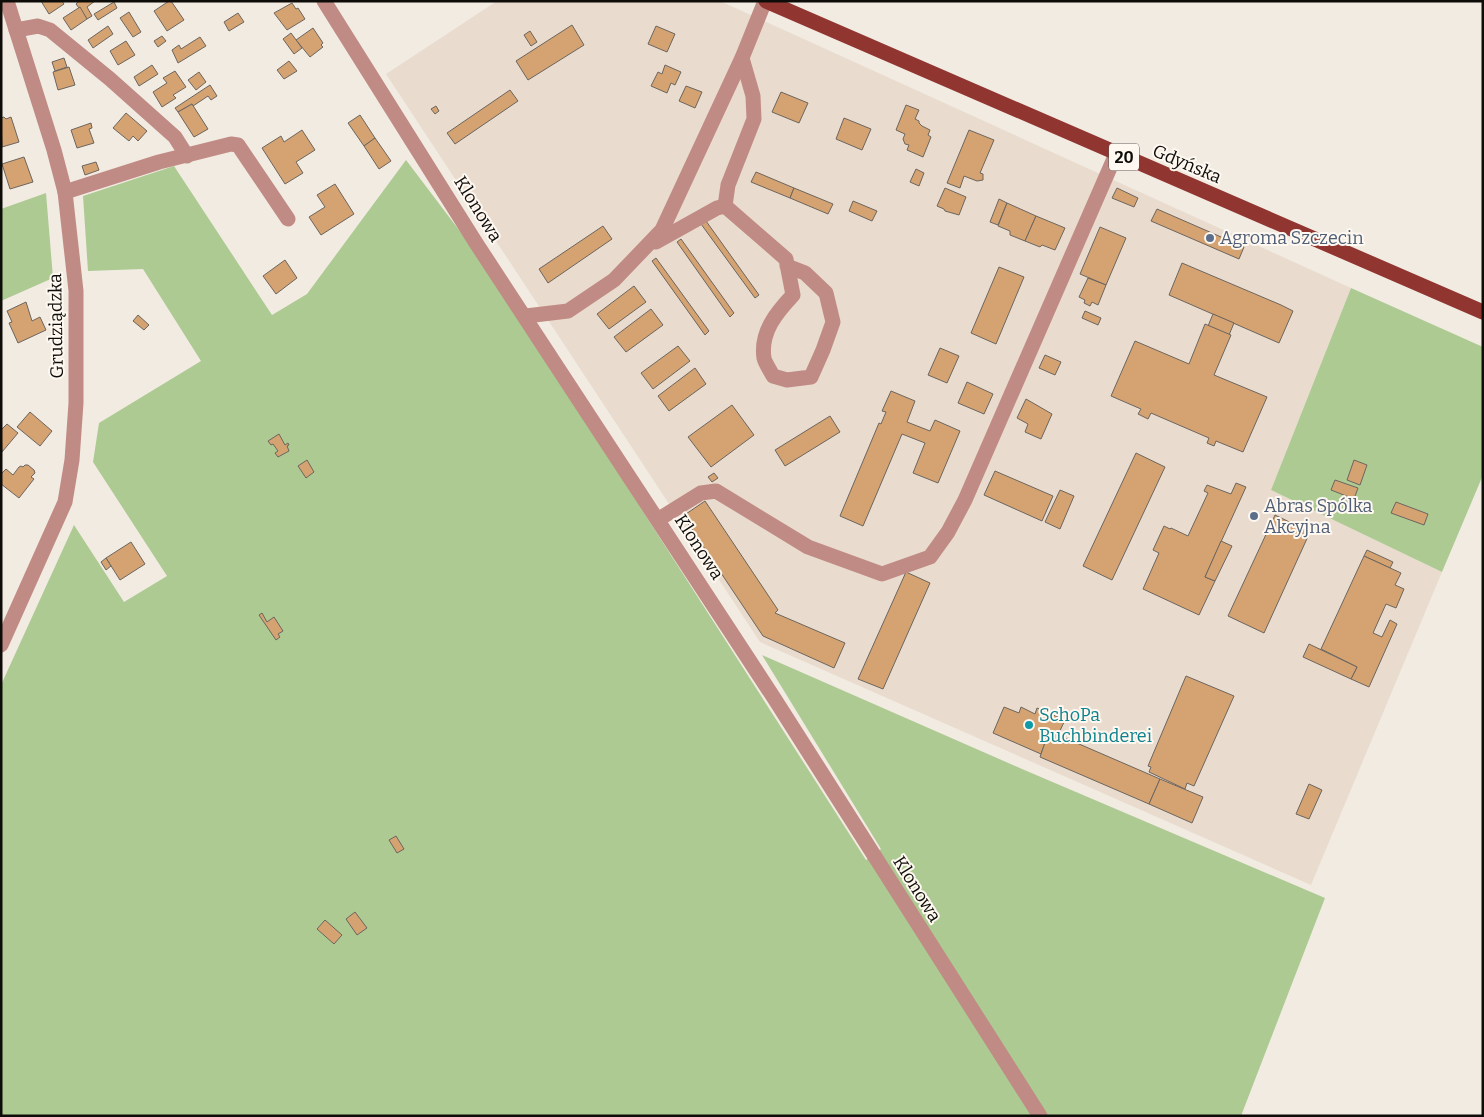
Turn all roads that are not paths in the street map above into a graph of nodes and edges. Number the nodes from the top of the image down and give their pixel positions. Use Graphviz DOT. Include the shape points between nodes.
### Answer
graph roads {
  1 [pos="7,1"];
  2 [pos="324,1"];
  3 [pos="765,1"];
  4 [pos="16,30"];
  5 [pos="742,58"];
  6 [pos="1116,154"];
  7 [pos="187,156"];
  8 [pos="65,192"];
  9 [pos="725,206"];
  10 [pos="288,220"];
  11 [pos="643,249"];
  12 [pos="787,266"];
  13 [pos="1483,312"];
  14 [pos="526,316"];
  15 [pos="658,519"];
  16 [pos="1,645"];
  17 [pos="1040,1116"];
  1 -- 4 [label="street, Grudziądzka"];
  2 -- 14 [label="street, Klonowa"];
  3 -- 5 [label="street"];
  3 -- 6 [label="main road, Gdyńska / 20"];
  4 -- 7 [label="street" via="38,26 50,30 175,137"];
  4 -- 8 [label="street, Grudziądzka"];
  5 -- 9 [label="street" via="753,96 754,119 728,186"];
  5 -- 11 [label="street" via="662,230"];
  6 -- 13 [label="main road, Gdyńska / 20"];
  6 -- 15 [label="street" via="964,500 948,532 930,557 882,574 808,547 716,491 701,493"];
  7 -- 8 [label="street"];
  7 -- 10 [label="street" via="238,145"];
  8 -- 16 [label="street, Grudziądzka" via="76,291 76,403 72,460 65,502"];
  9 -- 11 [label="street"];
  9 -- 12 [label="street" via="786,259"];
  11 -- 14 [label="street" via="614,280 568,311"];
  12 -- 12 [label="street" via="805,273 826,292 833,322 810,377 787,380 773,376 764,358 765,335 776,313 793,295"];
  14 -- 15 [label="street, Klonowa"];
  15 -- 17 [label="street, Klonowa"];
}
